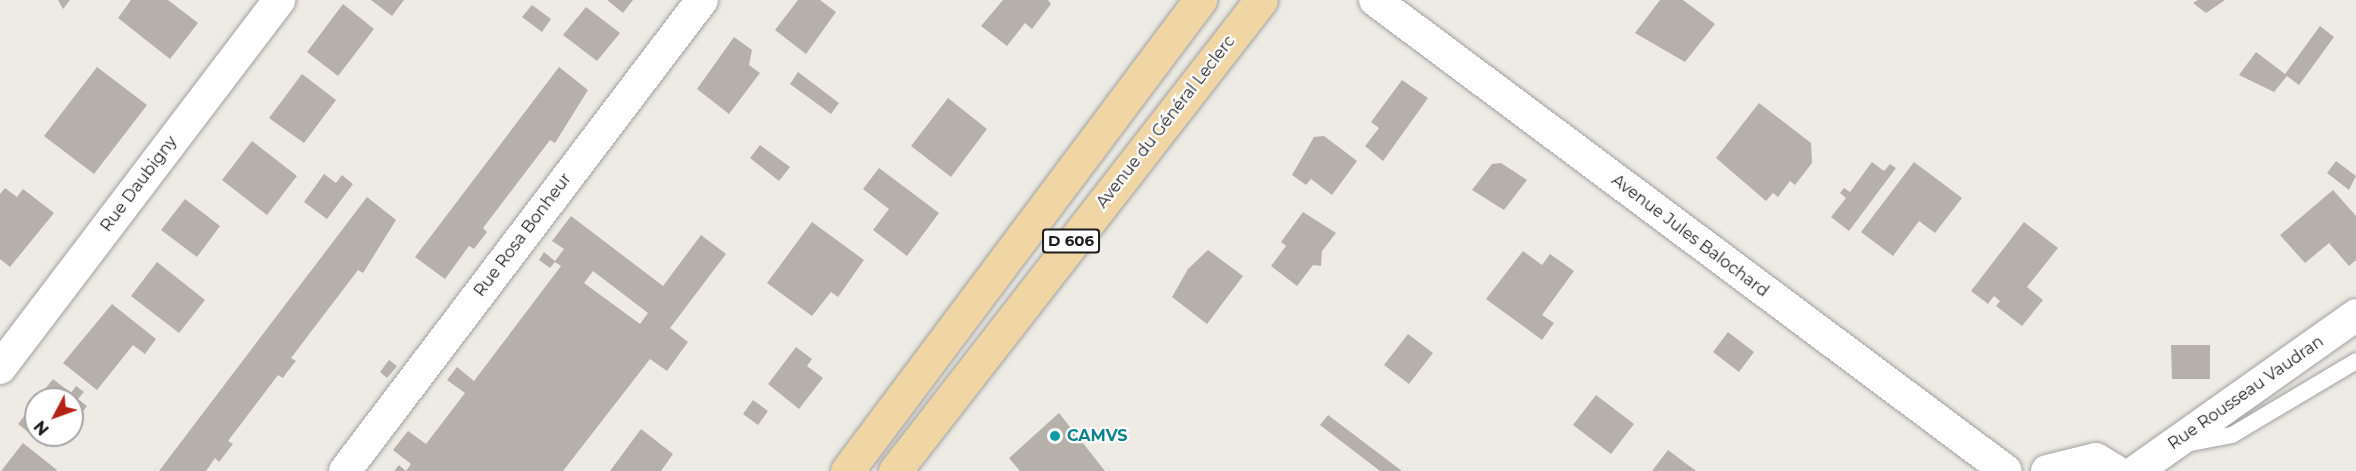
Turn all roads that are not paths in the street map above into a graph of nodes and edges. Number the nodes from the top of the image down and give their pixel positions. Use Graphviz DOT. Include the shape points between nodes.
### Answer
graph roads {
  1 [pos="279,0"];
  2 [pos="702,0"];
  3 [pos="1200,0"];
  4 [pos="1374,0"];
  5 [pos="1248,5"];
  6 [pos="2353,324"];
  7 [pos="2356,361"];
  8 [pos="0,368"];
  9 [pos="2167,448"];
  10 [pos="345,471"];
  11 [pos="847,471"];
  12 [pos="895,471"];
  13 [pos="2006,471"];
  14 [pos="2047,471"];
  15 [pos="2116,471"];
  16 [pos="2136,471"];
  1 -- 8 [label="street, Rue Daubigny"];
  2 -- 10 [label="street, Rue Rosa Bonheur"];
  3 -- 11 [label="main road, D 606"];
  4 -- 13 [label="street, Avenue Jules Balochard"];
  5 -- 12 [label="main road, Avenue du Général Leclerc / D 606"];
  6 -- 9 [label="street, Rue Rousseau Vaudran"];
  7 -- 9 [label="lane" via="2232,435"];
  9 -- 16 [label="street, Rue Rousseau Vaudran"];
  14 -- 15 [label="street" via="2096,459"];
}
